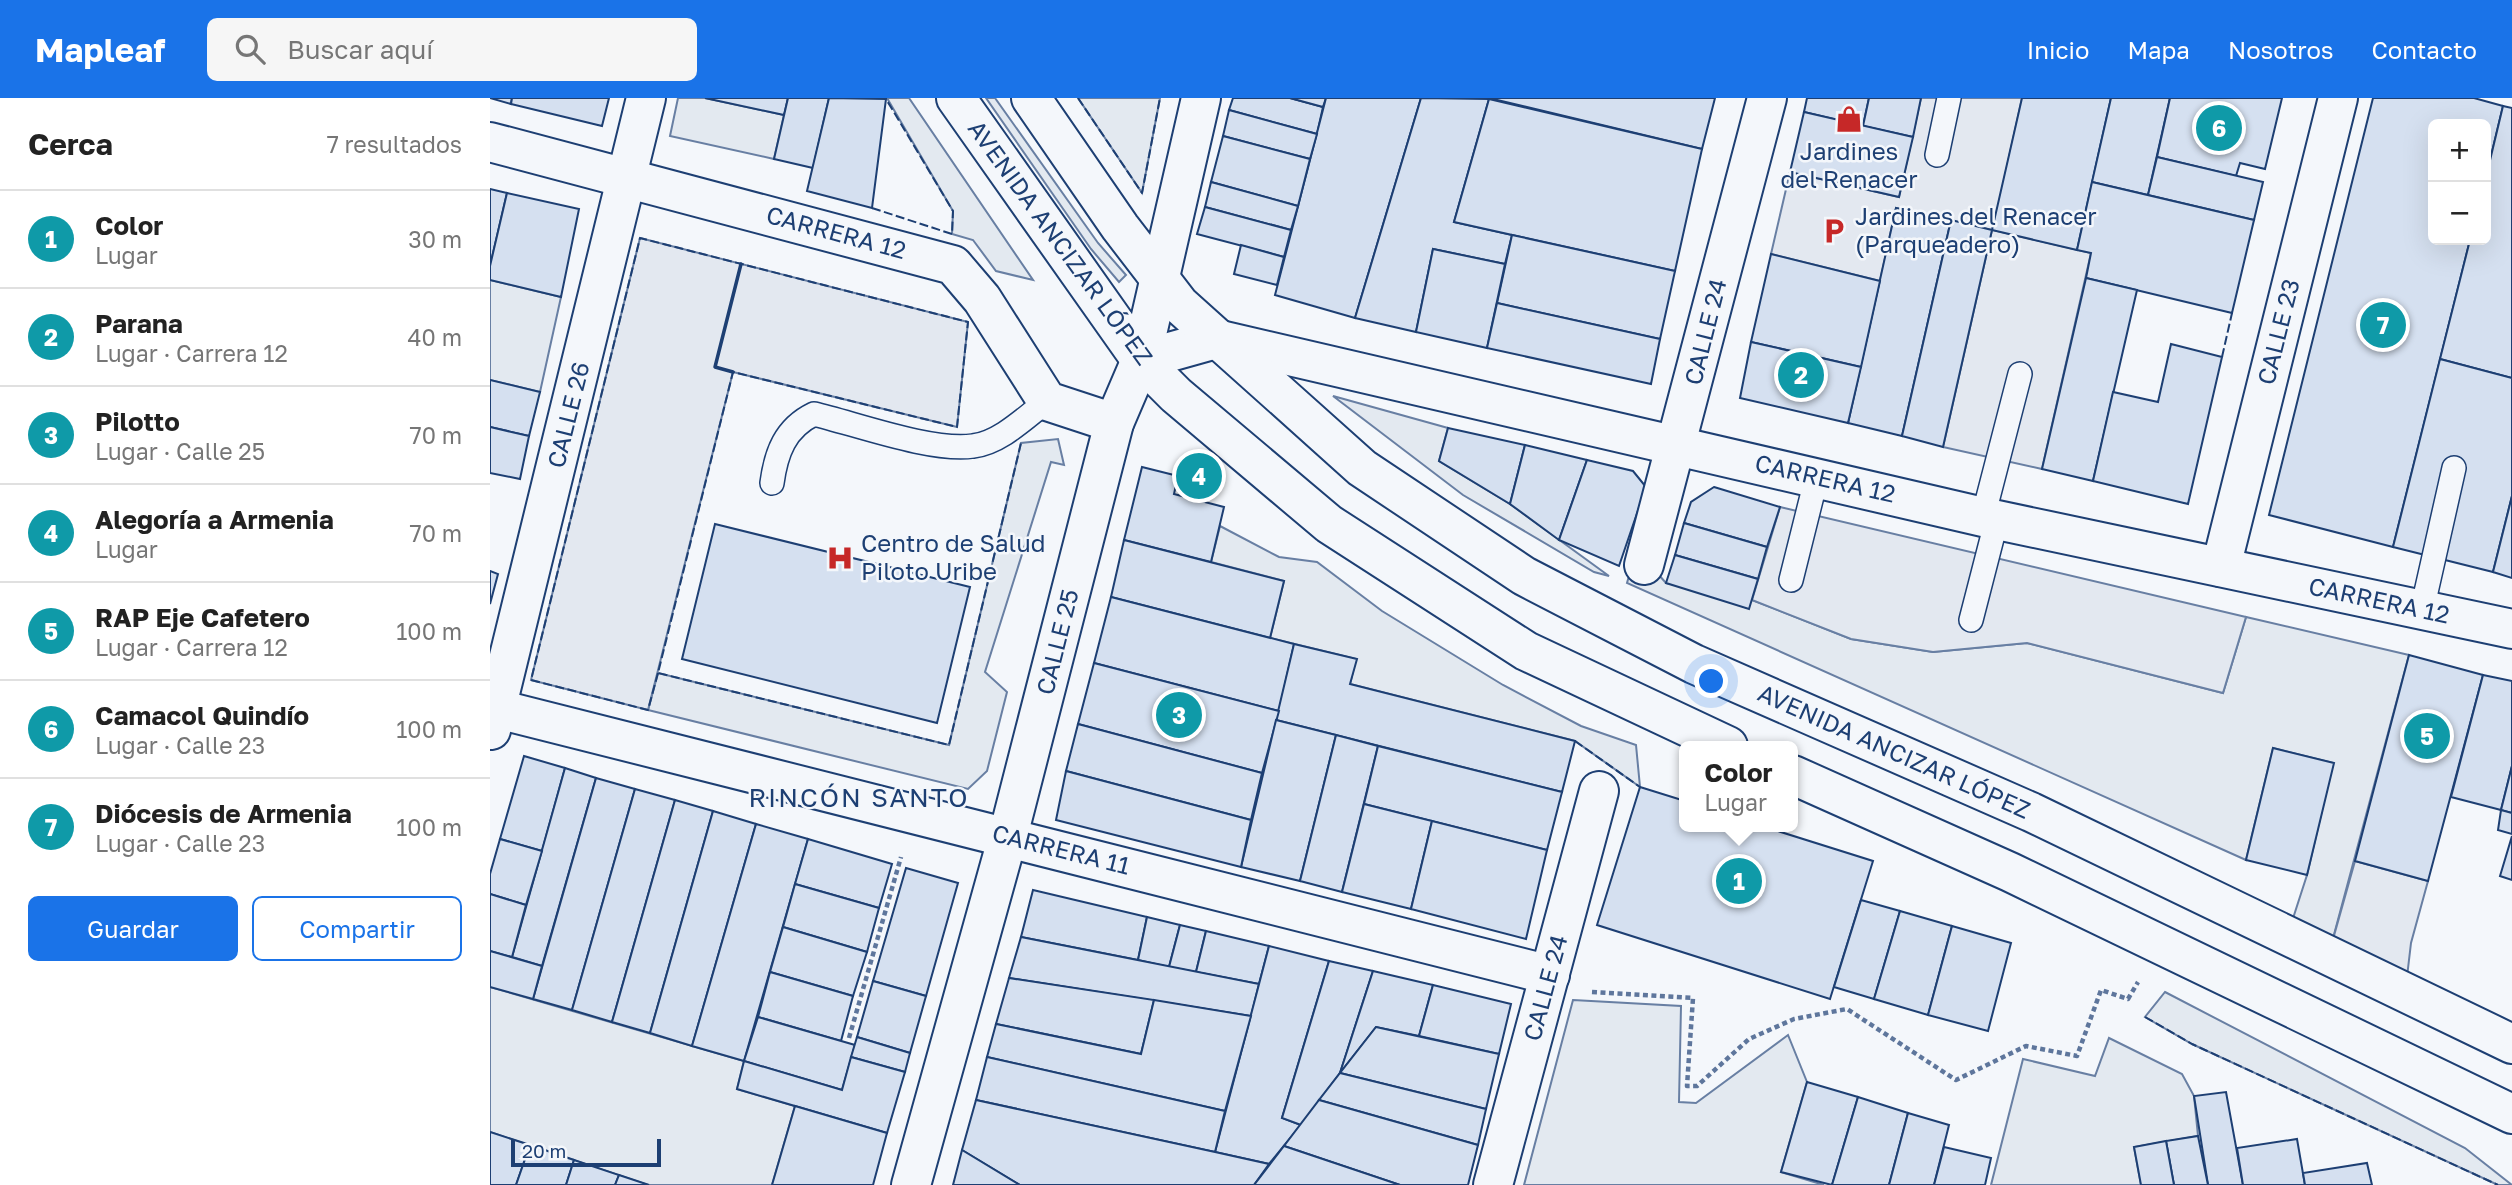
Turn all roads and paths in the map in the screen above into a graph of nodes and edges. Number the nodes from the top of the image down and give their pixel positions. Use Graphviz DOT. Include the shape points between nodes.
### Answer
graph roads {
  1 [pos="646,98"];
  2 [pos="956,98"];
  3 [pos="1031,98"];
  4 [pos="1201,98"];
  5 [pos="1767,98"];
  6 [pos="1948,98"];
  7 [pos="2338,98"];
  8 [pos="490,142"];
  9 [pos="1937,155"];
  10 [pos="626,177"];
  11 [pos="1159,281"];
  12 [pos="1216,339"];
  13 [pos="1141,360"];
  14 [pos="2020,374"];
  15 [pos="1047,401"];
  16 [pos="1114,424"];
  17 [pos="1677,446"];
  18 [pos="2454,468"];
  19 [pos="1818,476"];
  20 [pos="772,483"];
  21 [pos="1990,518"];
  22 [pos="1644,565"];
  23 [pos="2221,567"];
  24 [pos="1791,580"];
  25 [pos="2422,610"];
  26 [pos="1971,620"];
  27 [pos="2512,629"];
  28 [pos="492,715"];
  29 [pos="1717,741"];
  30 [pos="1798,777"];
  31 [pos="1599,791"];
  32 [pos="913,812"];
  33 [pos="1008,836"];
  34 [pos="2159,944"];
  35 [pos="1550,975"];
  36 [pos="849,1038"];
  37 [pos="2512,1044"];
  38 [pos="2512,1114"];
  39 [pos="911,1185"];
  40 [pos="1493,1185"];
  1 -- 10 [label="street, CALLE 26"];
  2 -- 13 [label="street, AVENIDA ANCIZAR LÓPEZ"];
  3 -- 11 [label="street, AVENIDA ANCIZAR LÓPEZ"];
  4 -- 11 [label="street, CALLE 25"];
  5 -- 17 [label="street, CALLE 24"];
  6 -- 9 [label="lane"];
  7 -- 23 [label="street, CALLE 23"];
  8 -- 10 [label="street, CARRERA 12"];
  10 -- 15 [label="street, CARRERA 12" via="953,265 982,299"];
  10 -- 28 [label="street, CALLE 26"];
  11 -- 12 [label="street, AVENIDA ANCIZAR LÓPEZ"];
  11 -- 13 [label="street, CALLE 25"];
  12 -- 13 [label="street, CARRERA 12"];
  12 -- 17 [label="street, CARRERA 12"];
  12 -- 37 [label="street, AVENIDA ANCIZAR LÓPEZ" via="1362,468 1524,576 1694,664 2031,812"];
  13 -- 16 [label="street, CALLE 25"];
  13 -- 29 [label="street, AVENIDA ANCIZAR LÓPEZ" via="1329,524 1526,650"];
  14 -- 21 [label="lane"];
  15 -- 16 [label="street"];
  15 -- 20 [label="lane" via="1011,428 974,446 932,443 814,414 797,422 776,453"];
  16 -- 33 [label="street, CALLE 25"];
  17 -- 19 [label="street, CARRERA 12"];
  17 -- 22 [label="street, CALLE 24"];
  18 -- 25 [label="lane"];
  19 -- 21 [label="street, CARRERA 12"];
  19 -- 24 [label="lane"];
  21 -- 23 [label="street, CARRERA 12"];
  21 -- 26 [label="lane"];
  23 -- 25 [label="street, CARRERA 12"];
  25 -- 27 [label="street, CARRERA 12"];
  28 -- 32 [label="street, CARRERA 11"];
  30 -- 34 [label="street"];
  31 -- 35 [label="street, CALLE 24"];
  32 -- 33 [label="street, CARRERA 11"];
  32 -- 36 [label="path"];
  33 -- 35 [label="street, CARRERA 11"];
  33 -- 39 [label="street, CALLE 25"];
  34 -- 35 [label="path" via="2128,999 2101,990 2077,1056 2026,1046 1956,1080 1847,1009 1794,1019 1749,1038 1697,1086 1687,1086 1693,998 1581,991"];
  34 -- 38 [label="street"];
  35 -- 40 [label="street, CALLE 24"];
}
